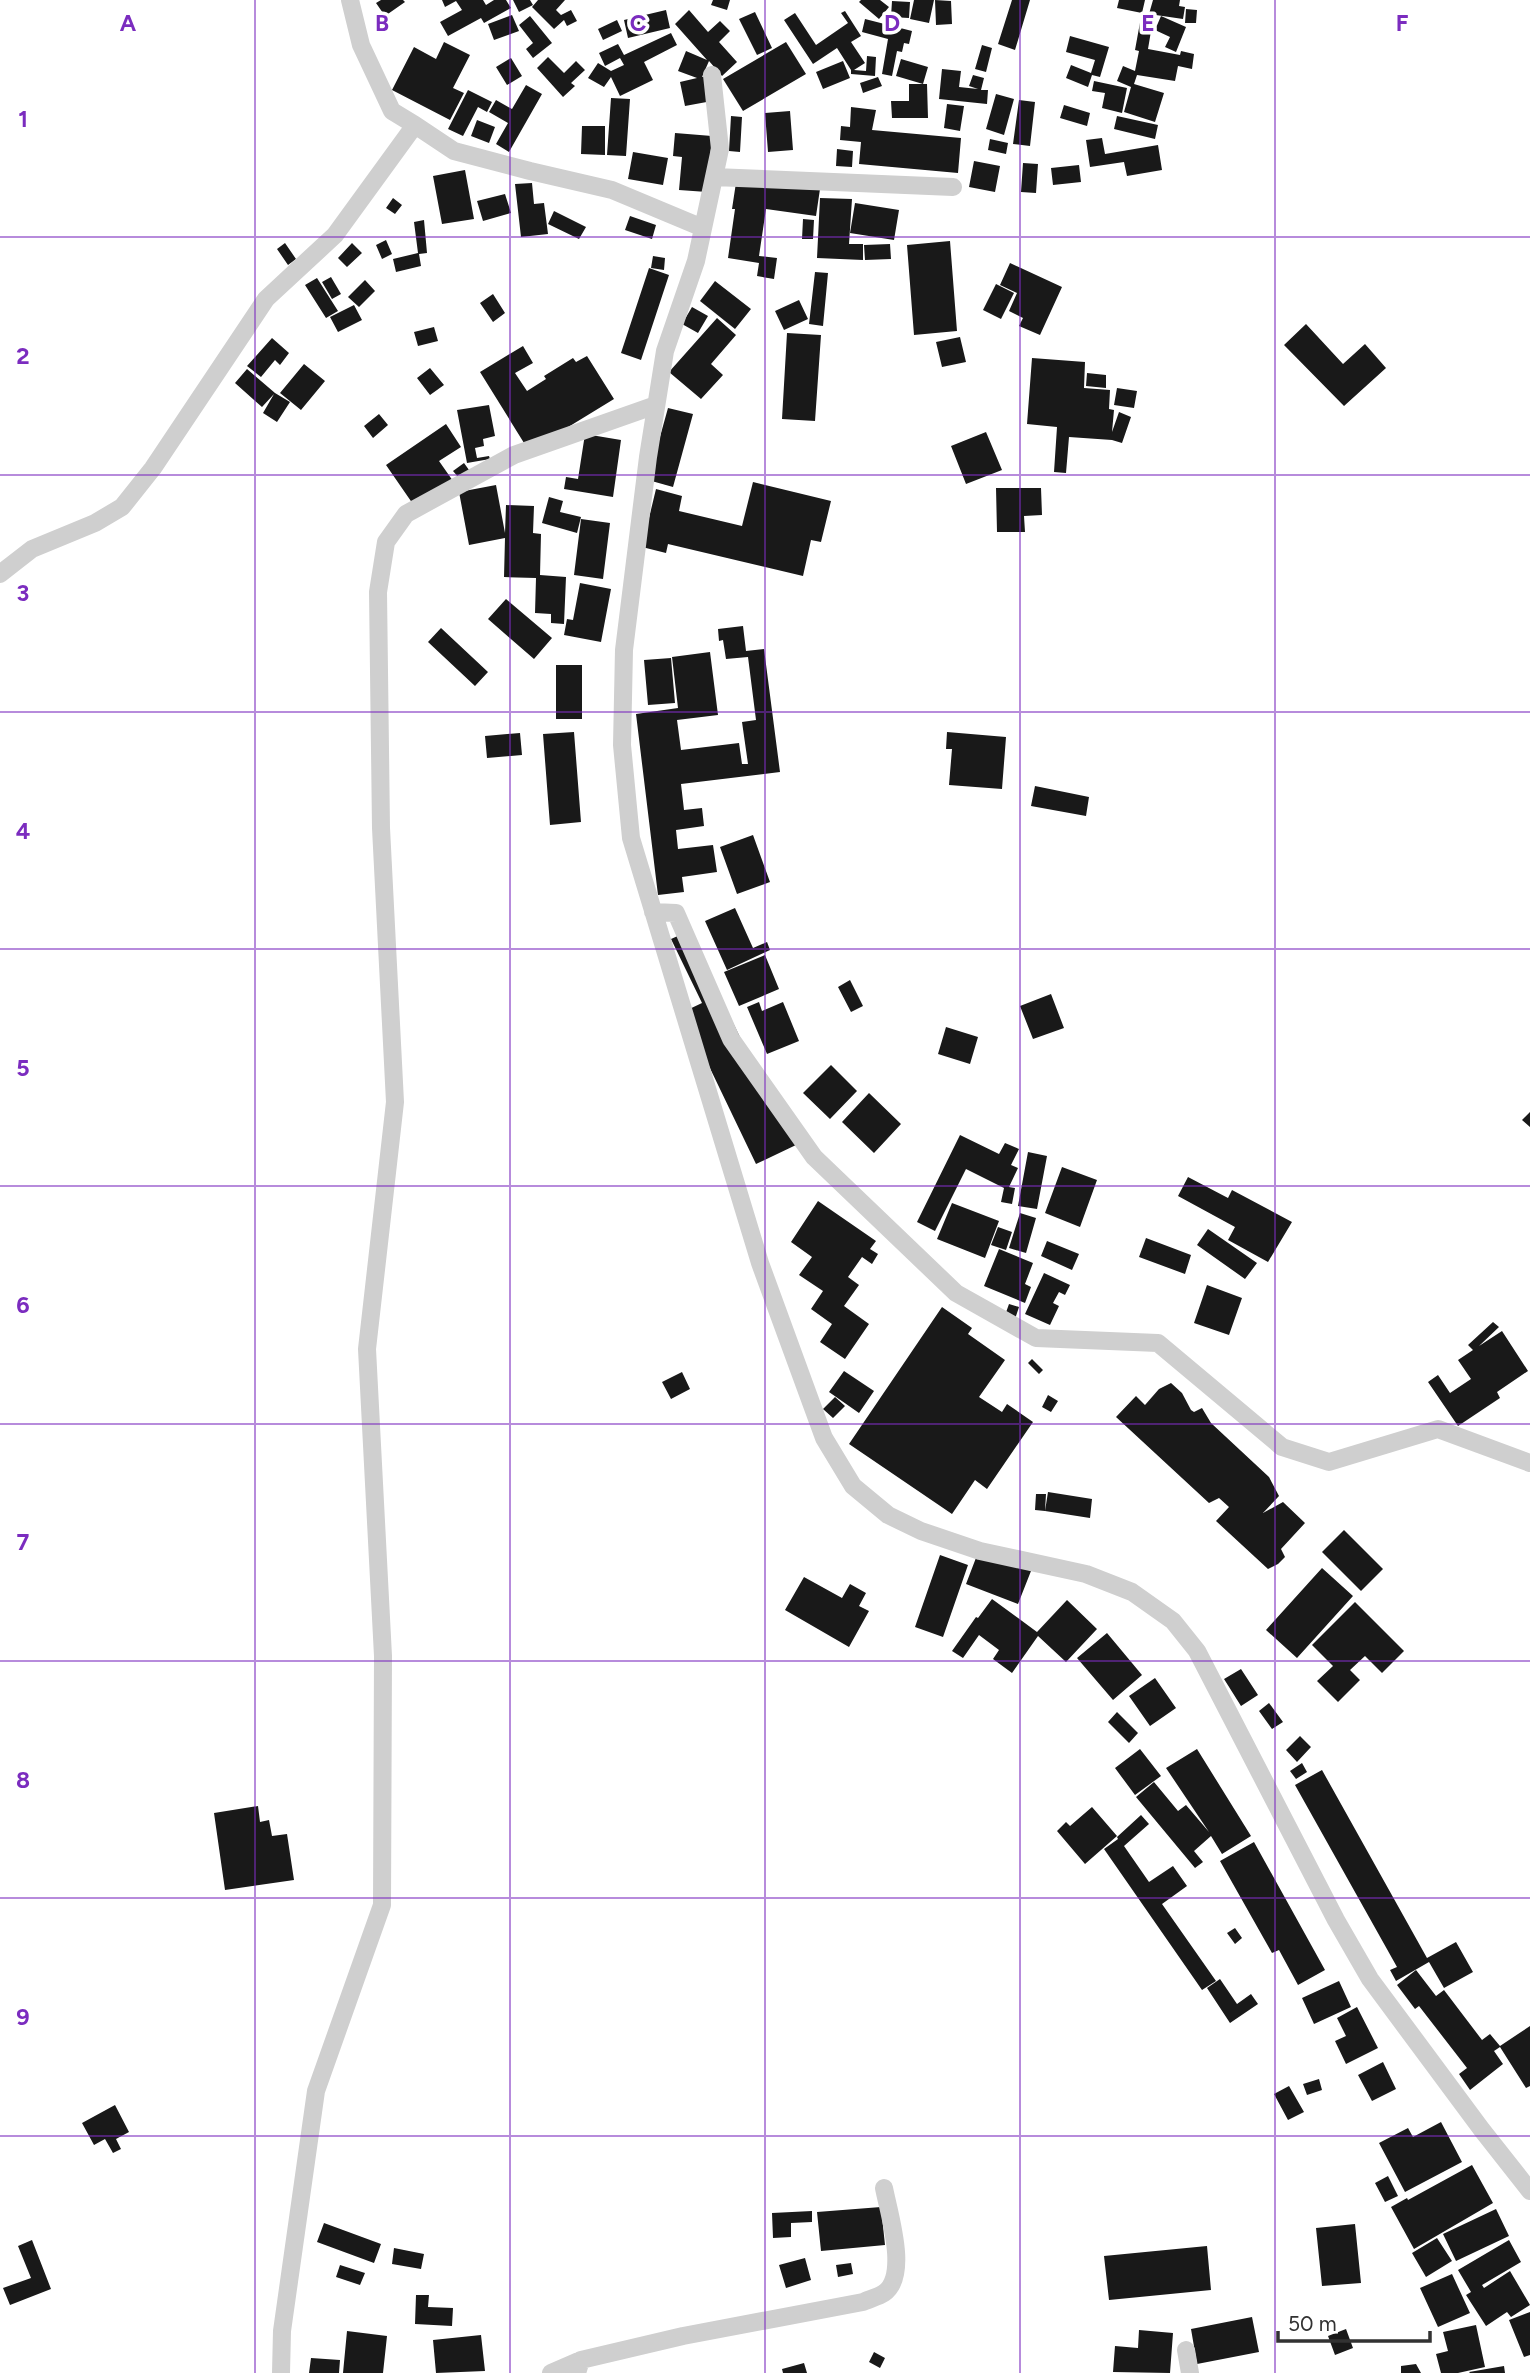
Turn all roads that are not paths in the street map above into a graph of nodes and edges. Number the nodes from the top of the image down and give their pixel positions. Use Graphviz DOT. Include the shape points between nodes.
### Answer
graph roads {
  1 [pos="351,0"];
  2 [pos="712,75"];
  3 [pos="415,125"];
  4 [pos="714,177"];
  5 [pos="953,187"];
  6 [pos="703,228"];
  7 [pos="656,405"];
  8 [pos="0,574"];
  9 [pos="653,912"];
  10 [pos="1530,1463"];
  11 [pos="884,2188"];
  12 [pos="1530,2191"];
  13 [pos="1186,2350"];
  14 [pos="579,2366"];
  15 [pos="281,2373"];
  16 [pos="551,2373"];
  17 [pos="1190,2373"];
  1 -- 3 [label="street" via="361,45 392,111"];
  2 -- 4 [label="street" via="720,149"];
  3 -- 6 [label="street" via="454,150 612,190"];
  3 -- 8 [label="street" via="335,235 266,299 153,468 121,507 32,549"];
  4 -- 5 [label="street"];
  4 -- 6 [label="street"];
  6 -- 7 [label="street" via="665,351"];
  7 -- 9 [label="street" via="624,650 622,745 631,838"];
  7 -- 15 [label="street" via="514,455 406,514 386,542 378,592 380,787 395,1102 367,1349 383,1656 382,1905 316,2091 282,2331"];
  9 -- 10 [label="street" via="677,913 731,1039 814,1157 956,1293 1036,1338 1158,1343 1282,1447 1329,1462 1438,1429"];
  9 -- 12 [label="street" via="760,1263 824,1438 853,1486 888,1515 921,1531 980,1551 1086,1574 1132,1592 1173,1621 1197,1651 1370,1979"];
  11 -- 14 [label="street" via="897,2256 892,2283 884,2293 863,2302 683,2336"];
  13 -- 17 [label="street"];
  14 -- 16 [label="street"];
}
